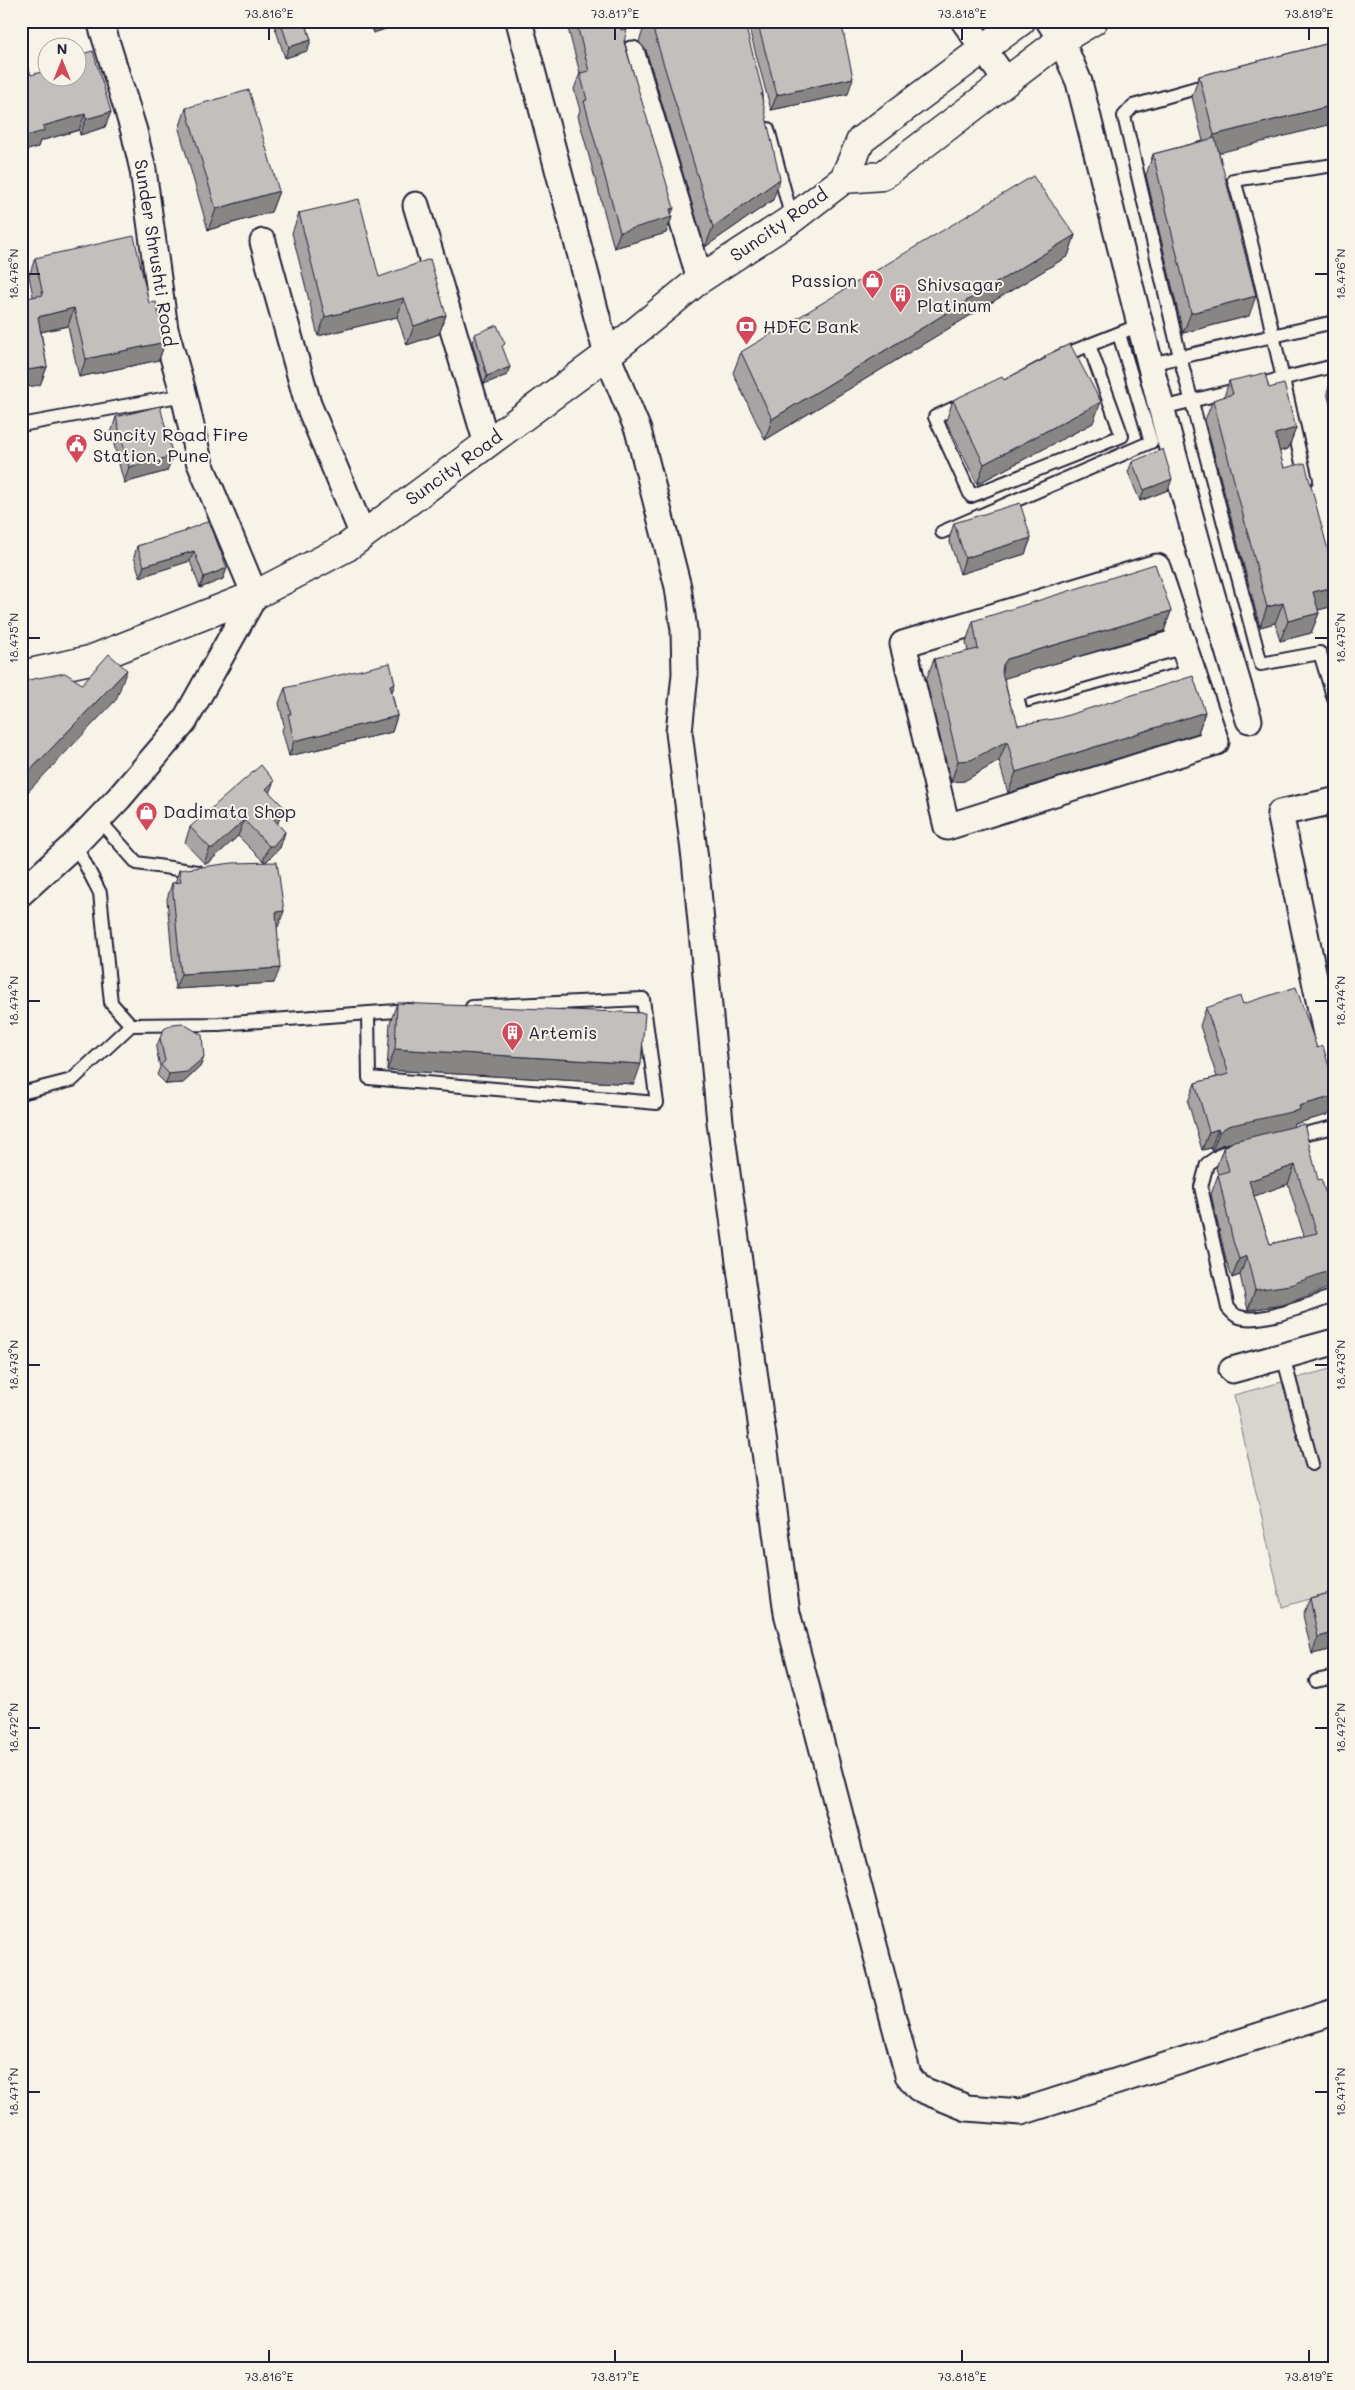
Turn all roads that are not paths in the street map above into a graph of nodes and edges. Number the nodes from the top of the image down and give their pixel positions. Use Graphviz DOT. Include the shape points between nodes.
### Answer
graph roads {
  1 [pos="100,21"];
  2 [pos="519,21"];
  3 [pos="964,21"];
  4 [pos="1021,21"];
  5 [pos="1094,21"];
  6 [pos="1055,31"];
  7 [pos="984,49"];
  8 [pos="632,54"];
  9 [pos="1224,80"];
  10 [pos="1006,81"];
  11 [pos="764,114"];
  12 [pos="1334,165"];
  13 [pos="844,179"];
  14 [pos="416,205"];
  15 [pos="792,219"];
  16 [pos="263,242"];
  17 [pos="700,278"];
  18 [pos="1334,322"];
  19 [pos="1130,329"];
  20 [pos="1275,336"];
  21 [pos="1089,346"];
  22 [pos="607,355"];
  23 [pos="1180,357"];
  24 [pos="1045,364"];
  25 [pos="1150,364"];
  26 [pos="1334,366"];
  27 [pos="1282,377"];
  28 [pos="184,394"];
  29 [pos="978,397"];
  30 [pos="1192,400"];
  31 [pos="1162,408"];
  32 [pos="21,425"];
  33 [pos="487,444"];
  34 [pos="1308,490"];
  35 [pos="942,532"];
  36 [pos="363,535"];
  37 [pos="255,595"];
  38 [pos="1227,649"];
  39 [pos="1189,659"];
  40 [pos="21,675"];
  41 [pos="1334,699"];
  42 [pos="1249,720"];
  43 [pos="1334,801"];
  44 [pos="98,819"];
  45 [pos="75,844"];
  46 [pos="212,871"];
  47 [pos="21,893"];
  48 [pos="454,1008"];
  49 [pos="424,1010"];
  50 [pos="368,1014"];
  51 [pos="130,1025"];
  52 [pos="1333,1067"];
  53 [pos="21,1093"];
  54 [pos="1334,1127"];
  55 [pos="1281,1140"];
  56 [pos="1252,1146"];
  57 [pos="1334,1296"];
  58 [pos="1334,1342"];
  59 [pos="1283,1356"];
  60 [pos="1232,1370"];
  61 [pos="1312,1464"];
  62 [pos="1334,1677"];
  63 [pos="1316,1681"];
  64 [pos="1334,2012"];
  1 -- 28 [label="street, Sunder Shrushti Road" via="143,170 164,329"];
  2 -- 22 [label="street"];
  3 -- 7 [label="street"];
  4 -- 7 [label="street, Suncity Road"];
  5 -- 6 [label="street, Suncity Road"];
  6 -- 10 [label="street, Suncity Road"];
  6 -- 19 [label="street" via="1079,82"];
  7 -- 10 [label="street"];
  7 -- 13 [label="street, Suncity Road" via="861,140"];
  8 -- 17 [label="street"];
  9 -- 23 [label="lane" via="1133,106 1124,116"];
  10 -- 13 [label="street, Suncity Road" via="882,176"];
  11 -- 15 [label="lane"];
  12 -- 20 [label="lane" via="1234,180"];
  13 -- 15 [label="street, Suncity Road"];
  14 -- 33 [label="street"];
  15 -- 17 [label="street, Suncity Road"];
  16 -- 36 [label="street" via="308,404"];
  17 -- 22 [label="street, Suncity Road"];
  18 -- 20 [label="lane"];
  19 -- 21 [label="lane"];
  19 -- 25 [label="street"];
  19 -- 35 [label="lane" via="1151,442"];
  20 -- 23 [label="lane"];
  20 -- 27 [label="lane"];
  21 -- 24 [label="lane"];
  21 -- 29 [label="lane" via="1122,436 971,496 935,417"];
  22 -- 33 [label="street, Suncity Road"];
  22 -- 64 [label="street" via="638,430 680,595 684,674 679,732 695,859 720,1122 787,1613 908,2075 918,2088 966,2108 1021,2112"];
  23 -- 25 [label="lane"];
  23 -- 30 [label="lane"];
  25 -- 31 [label="street"];
  26 -- 27 [label="lane"];
  27 -- 30 [label="lane"];
  27 -- 34 [label="lane"];
  28 -- 32 [label="lane"];
  28 -- 37 [label="street, Sunder Shrushti Road" via="198,461"];
  30 -- 31 [label="lane"];
  30 -- 41 [label="lane" via="1261,664 1320,653"];
  31 -- 38 [label="street"];
  33 -- 36 [label="street, Suncity Road"];
  36 -- 37 [label="street, Suncity Road" via="347,547"];
  37 -- 40 [label="street, Suncity Road" via="90,660"];
  37 -- 44 [label="street" via="184,722"];
  38 -- 39 [label="street"];
  38 -- 42 [label="street"];
  39 -- 39 [label="street" via="1008,690 1017,724"];
  39 -- 39 [label="street" via="1157,567 903,644 948,827 1216,742"];
  43 -- 52 [label="street" via="1280,813"];
  44 -- 45 [label="street"];
  44 -- 46 [label="lane" via="137,863 192,872"];
  45 -- 47 [label="street"];
  45 -- 51 [label="lane" via="100,893 111,1004"];
  48 -- 50 [label="lane" via="642,999 657,1103 369,1078"];
  49 -- 50 [label="lane"];
  50 -- 51 [label="lane" via="219,1024"];
  51 -- 53 [label="lane" via="72,1080"];
  54 -- 55 [label="lane"];
  56 -- 57 [label="lane" via="1222,1153 1207,1164 1201,1187 1228,1308 1236,1316 1265,1317"];
  58 -- 59 [label="street"];
  59 -- 60 [label="street"];
  59 -- 61 [label="lane"];
  62 -- 63 [label="lane"];
}
